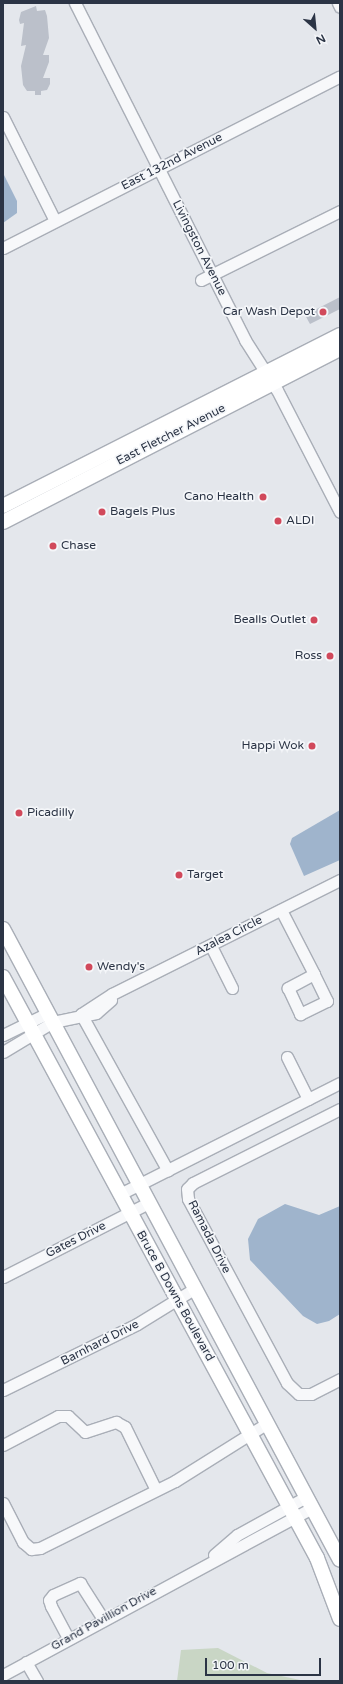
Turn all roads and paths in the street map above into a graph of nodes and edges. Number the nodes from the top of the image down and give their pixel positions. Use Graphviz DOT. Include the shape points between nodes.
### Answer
graph roads {
  1 [pos="75,3"];
  2 [pos="338,3"];
  3 [pos="340,7"];
  4 [pos="340,76"];
  5 [pos="3,117"];
  6 [pos="160,169"];
  7 [pos="340,211"];
  8 [pos="55,221"];
  9 [pos="3,248"];
  10 [pos="212,274"];
  11 [pos="201,280"];
  12 [pos="340,335"];
  13 [pos="340,349"];
  14 [pos="269,378"];
  15 [pos="70,472"];
  16 [pos="3,506"];
  17 [pos="340,512"];
  18 [pos="3,522"];
  19 [pos="340,880"];
  20 [pos="281,910"];
  21 [pos="3,930"];
  22 [pos="3,945"];
  23 [pos="211,946"];
  24 [pos="18,958"];
  25 [pos="314,974"];
  26 [pos="3,977"];
  27 [pos="232,988"];
  28 [pos="119,993"];
  29 [pos="96,1013"];
  30 [pos="81,1014"];
  31 [pos="50,1017"];
  32 [pos="27,1022"];
  33 [pos="92,1031"];
  34 [pos="3,1035"];
  35 [pos="34,1036"];
  36 [pos="3,1052"];
  37 [pos="287,1057"];
  38 [pos="340,1083"];
  39 [pos="308,1099"];
  40 [pos="340,1109"];
  41 [pos="168,1171"];
  42 [pos="139,1185"];
  43 [pos="120,1194"];
  44 [pos="148,1202"];
  45 [pos="129,1212"];
  46 [pos="3,1277"];
  47 [pos="194,1289"];
  48 [pos="178,1301"];
  49 [pos="340,1379"];
  50 [pos="3,1390"];
  51 [pos="266,1424"];
  52 [pos="249,1433"];
  53 [pos="3,1445"];
  54 [pos="156,1490"];
  55 [pos="3,1503"];
  56 [pos="309,1503"];
  57 [pos="291,1511"];
  58 [pos="340,1560"];
  59 [pos="103,1619"];
  60 [pos="340,1619"];
  61 [pos="68,1638"];
  62 [pos="26,1662"];
  63 [pos="3,1675"];
  64 [pos="3,1678"];
  65 [pos="5,1681"];
  66 [pos="37,1681"];
  1 -- 6 [label="street, Livingston Avenue"];
  2 -- 3 [label="street"];
  4 -- 6 [label="street, East 132nd Avenue"];
  5 -- 8 [label="street"];
  6 -- 8 [label="street, East 132nd Avenue"];
  6 -- 10 [label="street, Livingston Avenue"];
  7 -- 10 [label="street"];
  8 -- 9 [label="street, East 132nd Avenue"];
  10 -- 11 [label="street"];
  10 -- 14 [label="street, Livingston Avenue"];
  12 -- 14 [label="main road, East Fletcher Avenue"];
  13 -- 14 [label="main road, East Fletcher Avenue"];
  14 -- 15 [label="main road, East Fletcher Avenue"];
  14 -- 17 [label="street, Livingston Avenue"];
  14 -- 18 [label="main road, East Fletcher Avenue"];
  15 -- 16 [label="main road, East Fletcher Avenue"];
  15 -- 18 [label="main road" via="53,488 24,502"];
  19 -- 20 [label="street, Azalea Circle"];
  20 -- 23 [label="street, Azalea Circle"];
  20 -- 25 [label="street"];
  21 -- 24 [label="main road, Bruce B Downs Boulevard"];
  22 -- 24 [label="main road"];
  23 -- 27 [label="street"];
  23 -- 28 [label="street, Azalea Circle"];
  24 -- 31 [label="main road, Bruce B Downs Boulevard"];
  26 -- 32 [label="main road, Bruce B Downs Boulevard"];
  28 -- 29 [label="street, Azalea Circle"];
  28 -- 30 [label="street, Azalea Circle" via="91,1006"];
  29 -- 30 [label="street, Azalea Circle"];
  29 -- 33 [label="street"];
  30 -- 31 [label="street, Azalea Circle"];
  30 -- 33 [label="street"];
  31 -- 32 [label="street"];
  31 -- 35 [label="street"];
  31 -- 42 [label="main road, Bruce B Downs Boulevard"];
  32 -- 34 [label="street"];
  32 -- 35 [label="main road, Bruce B Downs Boulevard"];
  33 -- 41 [label="street"];
  35 -- 36 [label="street"];
  35 -- 43 [label="main road, Bruce B Downs Boulevard"];
  37 -- 39 [label="street"];
  38 -- 39 [label="street"];
  39 -- 41 [label="street"];
  40 -- 49 [label="street, Ramada Drive" via="193,1183 187,1189 188,1199 287,1383 299,1394 311,1394"];
  41 -- 42 [label="street"];
  42 -- 43 [label="street"];
  42 -- 44 [label="main road, Bruce B Downs Boulevard"];
  43 -- 45 [label="main road, Bruce B Downs Boulevard"];
  44 -- 45 [label="street, Gates Drive"];
  44 -- 47 [label="main road, Bruce B Downs Boulevard"];
  45 -- 46 [label="street, Gates Drive"];
  45 -- 48 [label="main road, Bruce B Downs Boulevard"];
  47 -- 48 [label="street, Barnhard Drive"];
  47 -- 51 [label="main road, Bruce B Downs Boulevard"];
  48 -- 50 [label="street, Barnhard Drive"];
  48 -- 52 [label="main road, Bruce B Downs Boulevard"];
  51 -- 52 [label="street"];
  51 -- 56 [label="main road, Bruce B Downs Boulevard"];
  52 -- 54 [label="street"];
  52 -- 57 [label="main road, Bruce B Downs Boulevard"];
  53 -- 54 [label="street" via="58,1416 68,1416 85,1432 116,1422 125,1427"];
  54 -- 55 [label="street" via="40,1548 31,1549 23,1542"];
  56 -- 57 [label="street, Grand Pavillion Drive"];
  56 -- 58 [label="main road, Bruce B Downs Boulevard"];
  57 -- 59 [label="street, Grand Pavillion Drive" via="237,1535 205,1564"];
  57 -- 60 [label="main road, Bruce B Downs Boulevard" via="317,1558"];
  59 -- 61 [label="street, Grand Pavillion Drive"];
  59 -- 61 [label="street" via="80,1583 53,1595 49,1600 50,1606"];
  61 -- 62 [label="street, Grand Pavillion Drive"];
  62 -- 63 [label="street, Grand Pavillion Drive"];
  62 -- 66 [label="street"];
  64 -- 65 [label="street"];
}
